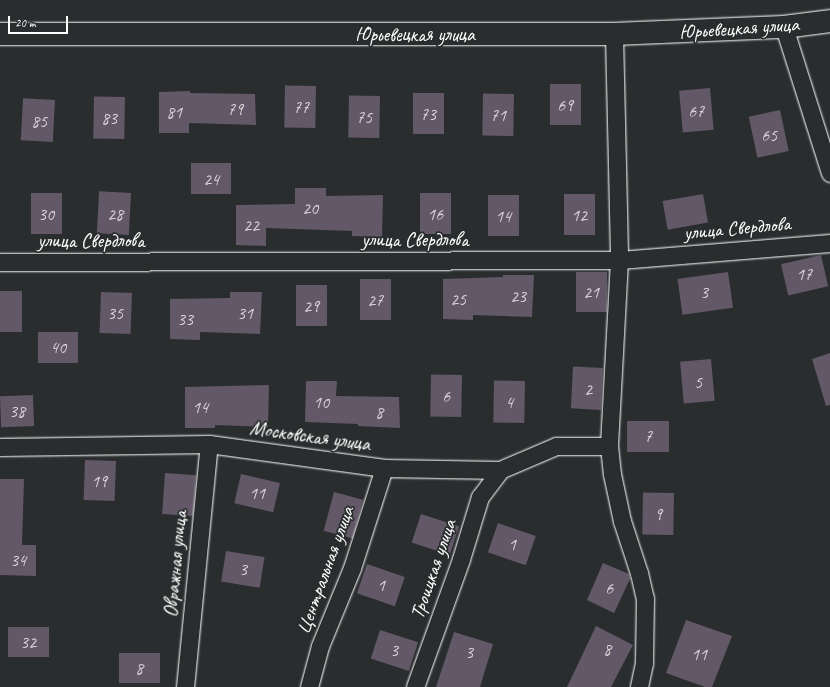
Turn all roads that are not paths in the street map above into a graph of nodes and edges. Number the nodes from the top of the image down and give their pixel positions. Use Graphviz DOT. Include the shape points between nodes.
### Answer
graph roads {
  1 [pos="830,21"];
  2 [pos="784,27"];
  3 [pos="0,34"];
  4 [pos="614,34"];
  5 [pos="830,173"];
  6 [pos="830,243"];
  7 [pos="619,260"];
  8 [pos="0,262"];
  9 [pos="209,444"];
  10 [pos="609,446"];
  11 [pos="0,447"];
  12 [pos="384,468"];
  13 [pos="500,470"];
  14 [pos="186,687"];
  15 [pos="309,687"];
  16 [pos="415,687"];
  17 [pos="639,687"];
  1 -- 2 [label="main road, Юрьевецкая улица"];
  2 -- 4 [label="main road, Юрьевецкая улица"];
  2 -- 5 [label="street"];
  3 -- 4 [label="main road, Юрьевецкая улица"];
  4 -- 7 [label="street"];
  6 -- 7 [label="street, улица Свердлова"];
  7 -- 8 [label="street, улица Свердлова"];
  7 -- 10 [label="street"];
  9 -- 11 [label="street, Московская улица"];
  9 -- 12 [label="street, Московская улица"];
  9 -- 14 [label="street, Овражная улица"];
  10 -- 13 [label="street, Московская улица" via="556,446"];
  10 -- 17 [label="street" via="622,521 640,573 645,598 644,663"];
  12 -- 13 [label="street, Московская улица"];
  12 -- 15 [label="street, Центральная улица" via="352,568 320,646"];
  13 -- 16 [label="street, Троицкая улица" via="480,497 462,559"];
}
